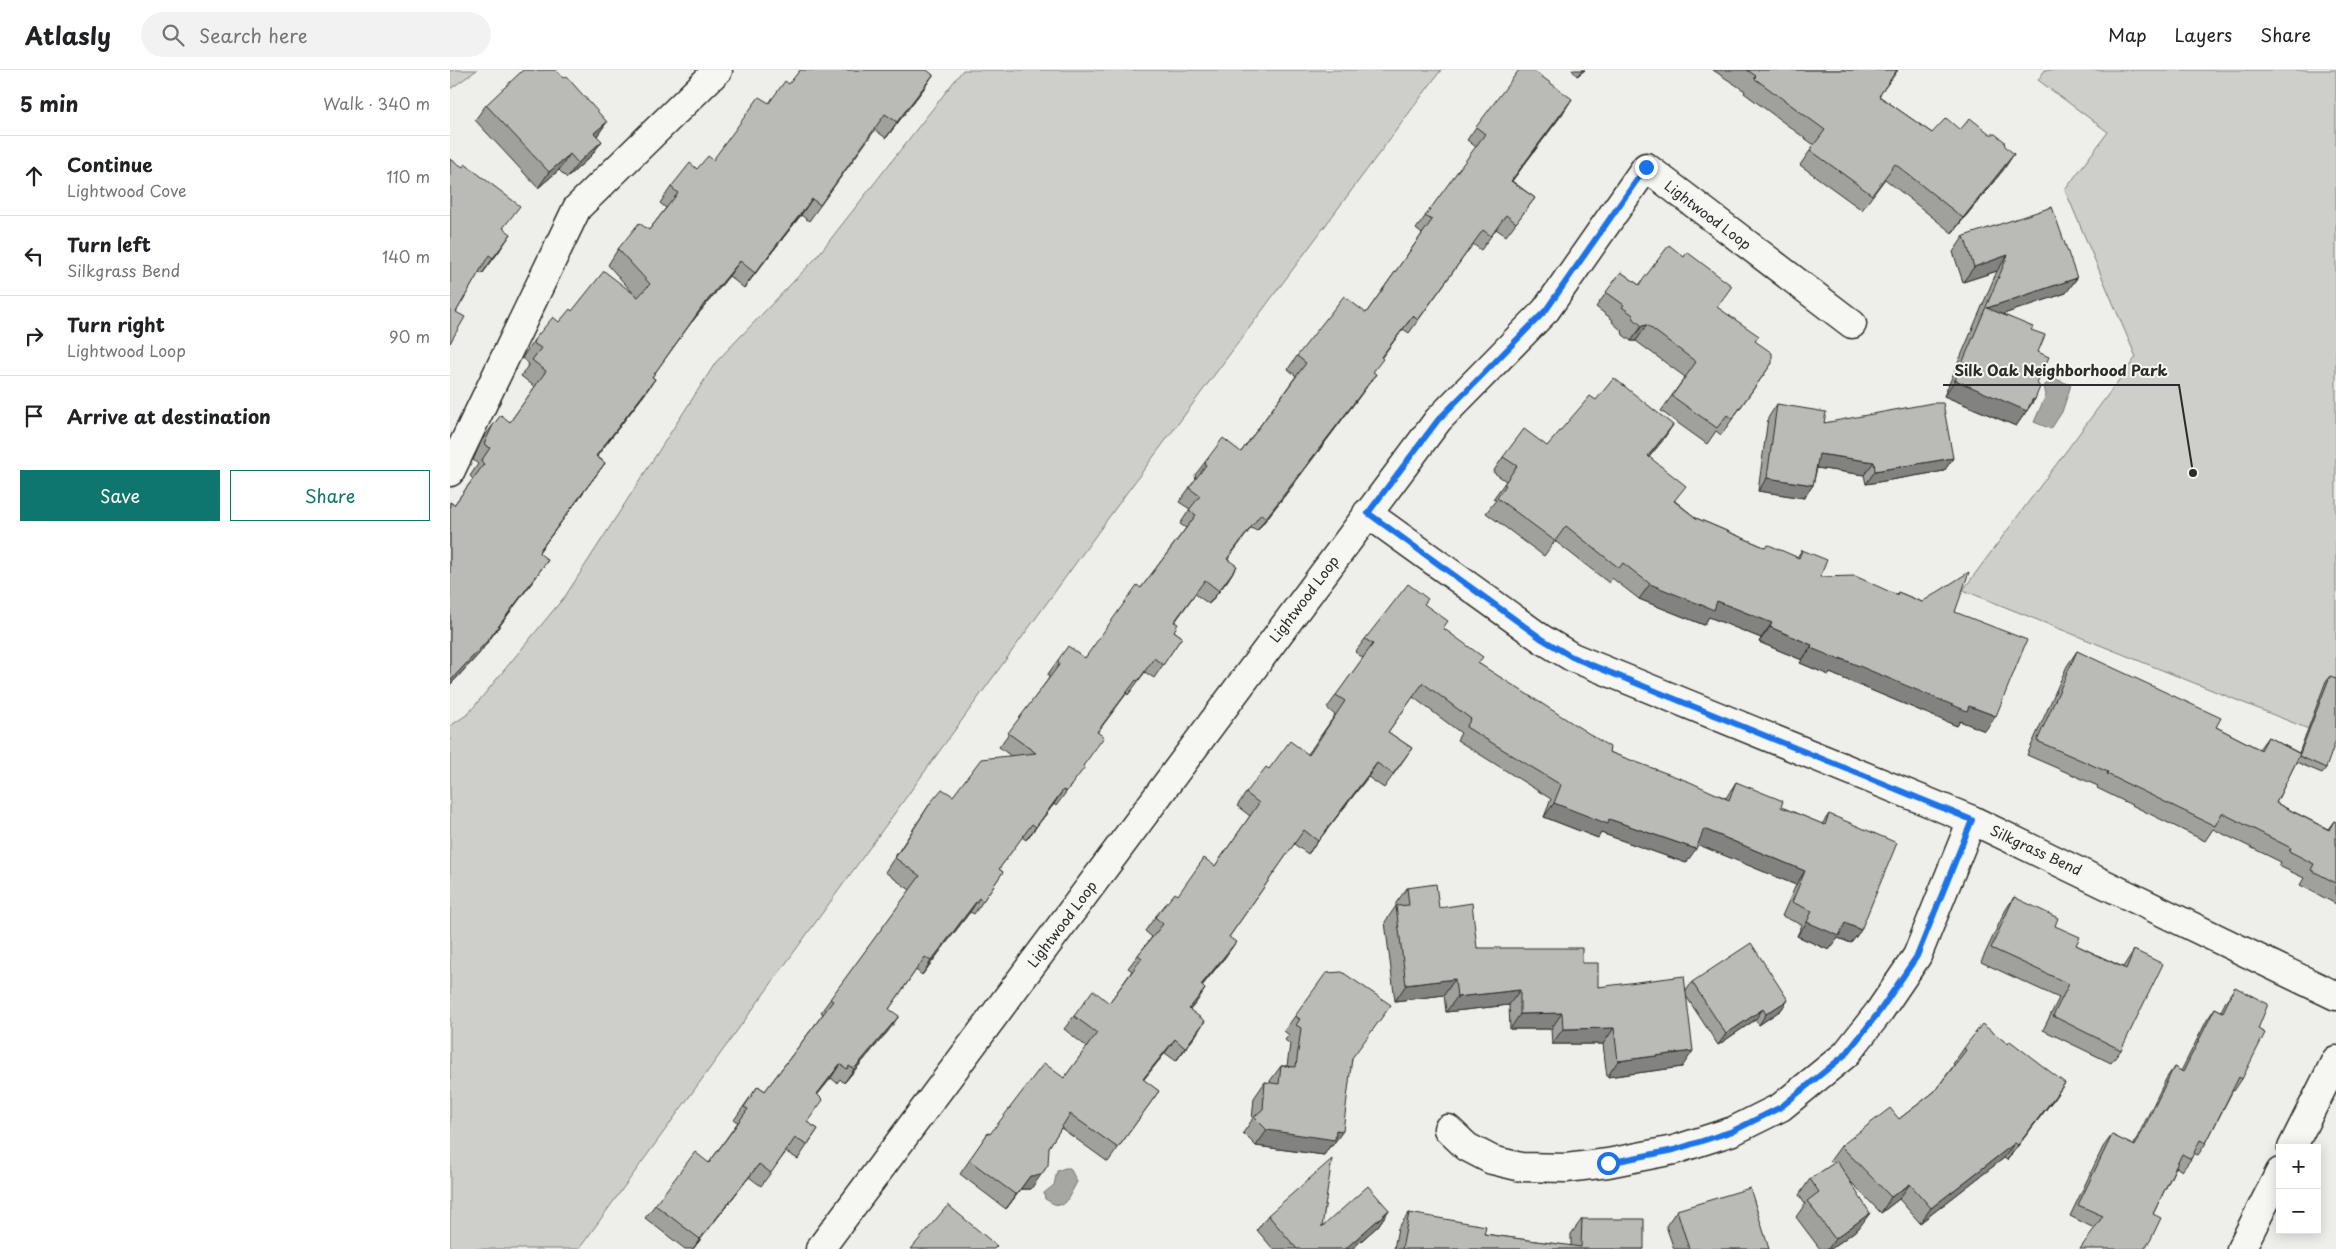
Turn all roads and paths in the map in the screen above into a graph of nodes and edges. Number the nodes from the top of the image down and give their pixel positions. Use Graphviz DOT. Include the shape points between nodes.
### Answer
graph roads {
  1 [pos="718,70"];
  2 [pos="1852,324"];
  3 [pos="450,472"];
  4 [pos="1368,513"];
  5 [pos="1972,820"];
  6 [pos="2336,996"];
  7 [pos="2336,1060"];
  8 [pos="1448,1129"];
  9 [pos="2294,1144"];
  10 [pos="2276,1180"];
  11 [pos="820,1249"];
  12 [pos="2241,1249"];
  1 -- 3 [label="street" via="577,208"];
  2 -- 4 [label="street, Lightwood Loop" via="1646,167 1546,310 1438,420"];
  4 -- 5 [label="street, Silkgrass Bend" via="1542,639 1572,657"];
  4 -- 11 [label="street, Lightwood Loop"];
  5 -- 6 [label="street, Silkgrass Bend"];
  5 -- 8 [label="street" via="1917,956 1846,1054 1781,1107 1733,1131 1674,1150 1566,1168 1521,1167 1492,1160 1468,1147"];
  7 -- 9 [label="street"];
  10 -- 12 [label="street"];
}
